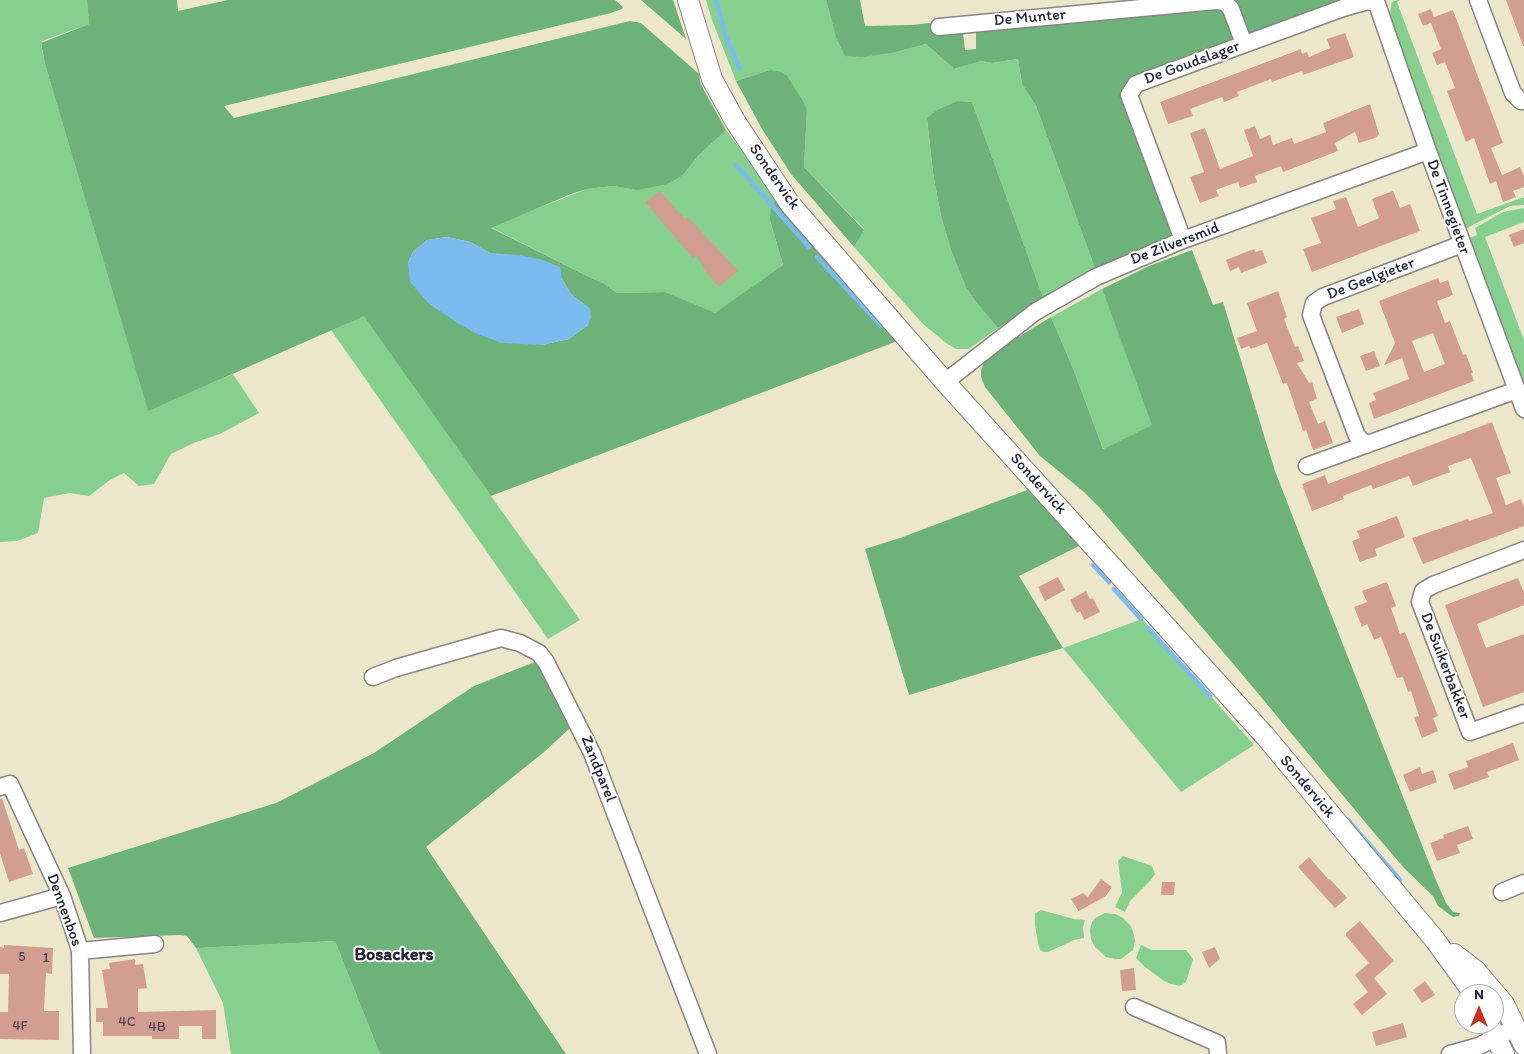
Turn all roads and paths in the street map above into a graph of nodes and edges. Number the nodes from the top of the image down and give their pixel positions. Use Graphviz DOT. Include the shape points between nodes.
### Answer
graph roads {
  1 [pos="688,0"];
  2 [pos="1478,0"];
  3 [pos="1378,2"];
  4 [pos="939,27"];
  5 [pos="1244,44"];
  6 [pos="1524,101"];
  7 [pos="1428,151"];
  8 [pos="1183,240"];
  9 [pos="1462,244"];
  10 [pos="945,382"];
  11 [pos="1517,390"];
  12 [pos="1524,409"];
  13 [pos="1366,445"];
  14 [pos="1307,466"];
  15 [pos="1524,550"];
  16 [pos="373,677"];
  17 [pos="1524,713"];
  18 [pos="0,787"];
  19 [pos="1524,883"];
  20 [pos="1502,892"];
  21 [pos="62,896"];
  22 [pos="0,913"];
  23 [pos="1434,940"];
  24 [pos="155,944"];
  25 [pos="80,950"];
  26 [pos="1467,984"];
  27 [pos="1134,1007"];
  28 [pos="1520,1036"];
  29 [pos="1496,1039"];
  30 [pos="82,1054"];
  31 [pos="708,1054"];
  32 [pos="1218,1054"];
  33 [pos="1450,1054"];
  1 -- 10 [label="street, Sondervick" via="712,79 735,121 790,204"];
  2 -- 6 [label="street" via="1513,93"];
  3 -- 5 [label="street, De Goudslager" via="1368,1 1343,8"];
  3 -- 7 [label="street, De Tinnegieter"];
  4 -- 5 [label="street, De Munter" via="1216,1 1225,2 1231,9"];
  5 -- 8 [label="street, De Goudslager" via="1136,84 1129,96"];
  7 -- 8 [label="street, De Zilversmid"];
  7 -- 9 [label="street, De Tinnegieter"];
  8 -- 10 [label="street, De Zilversmid" via="1096,277 1035,312"];
  9 -- 11 [label="street, De Tinnegieter"];
  9 -- 13 [label="street, De Geelgieter" via="1314,303 1311,315 1357,436"];
  10 -- 23 [label="street, Sondervick" via="1266,737"];
  11 -- 12 [label="street, De Tinnegieter"];
  11 -- 13 [label="street"];
  13 -- 14 [label="street"];
  15 -- 17 [label="street, De Suikerbakker" via="1433,585 1423,591 1420,602 1470,732"];
  16 -- 31 [label="street, Zandparel" via="501,638 539,653 592,753"];
  18 -- 21 [label="street, Dennenbos" via="10,784"];
  19 -- 20 [label="street"];
  21 -- 22 [label="street"];
  21 -- 25 [label="street, Dennenbos"];
  23 -- 26 [label="street, Sondervick"];
  23 -- 28 [label="street, Sondervick" via="1476,971 1504,1004"];
  24 -- 25 [label="street"];
  25 -- 30 [label="street, Dennenbos"];
  27 -- 32 [label="street" via="1217,1043"];
  28 -- 29 [label="street"];
  29 -- 33 [label="street"];
}
